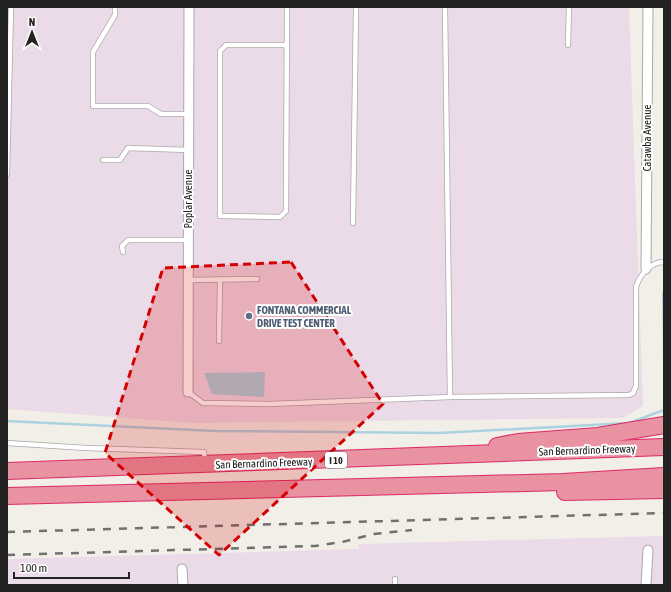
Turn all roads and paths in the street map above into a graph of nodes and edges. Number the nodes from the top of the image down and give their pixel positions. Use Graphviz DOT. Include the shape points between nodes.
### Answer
graph roads {
  1 [pos="11,7"];
  2 [pos="116,7"];
  3 [pos="189,7"];
  4 [pos="287,7"];
  5 [pos="356,7"];
  6 [pos="445,7"];
  7 [pos="569,7"];
  8 [pos="648,7"];
  9 [pos="287,45"];
  10 [pos="568,45"];
  11 [pos="189,114"];
  12 [pos="188,150"];
  13 [pos="103,160"];
  14 [pos="7,174"];
  15 [pos="353,223"];
  16 [pos="188,240"];
  17 [pos="122,252"];
  18 [pos="664,262"];
  19 [pos="646,269"];
  20 [pos="220,279"];
  21 [pos="257,279"];
  22 [pos="188,280"];
  23 [pos="219,340"];
  24 [pos="188,392"];
  25 [pos="450,396"];
  26 [pos="664,426"];
  27 [pos="7,443"];
  28 [pos="664,447"];
  29 [pos="451,456"];
  30 [pos="206,465"];
  31 [pos="7,471"];
  32 [pos="664,476"];
  33 [pos="462,485"];
  34 [pos="664,490"];
  35 [pos="7,496"];
  36 [pos="648,550"];
  37 [pos="182,569"];
  38 [pos="395,579"];
  39 [pos="183,585"];
  40 [pos="395,585"];
  41 [pos="646,585"];
  1 -- 14 [label="lane"];
  2 -- 11 [label="lane" via="115,16 93,52 93,106 148,106 161,114"];
  3 -- 11 [label="street, Poplar Avenue"];
  4 -- 9 [label="lane"];
  5 -- 15 [label="lane"];
  6 -- 25 [label="lane"];
  7 -- 10 [label="lane"];
  8 -- 19 [label="street, Catawba Avenue"];
  9 -- 9 [label="lane" via="286,211 280,217 220,216 220,51 226,45"];
  11 -- 12 [label="street, Poplar Avenue"];
  12 -- 13 [label="lane" via="128,148 120,160"];
  12 -- 16 [label="street, Poplar Avenue"];
  16 -- 17 [label="lane" via="128,240 122,246"];
  16 -- 22 [label="street, Poplar Avenue"];
  18 -- 19 [label="lane"];
  19 -- 25 [label="lane" via="636,288 636,381 633,393 624,396"];
  20 -- 21 [label="lane"];
  20 -- 22 [label="lane"];
  20 -- 23 [label="lane"];
  22 -- 24 [label="street, Poplar Avenue"];
  24 -- 25 [label="lane" via="203,403 270,404"];
  26 -- 29 [label="highway" via="598,436 518,442"];
  27 -- 30 [label="lane" via="204,452"];
  28 -- 29 [label="highway, San Bernardino Freeway / I 10"];
  29 -- 30 [label="highway, San Bernardino Freeway / I 10"];
  30 -- 31 [label="highway, San Bernardino Freeway / I 10"];
  32 -- 33 [label="highway"];
  33 -- 34 [label="highway" via="510,494"];
  33 -- 35 [label="highway"];
  36 -- 41 [label="street"];
  37 -- 39 [label="street"];
  38 -- 40 [label="lane"];
}
